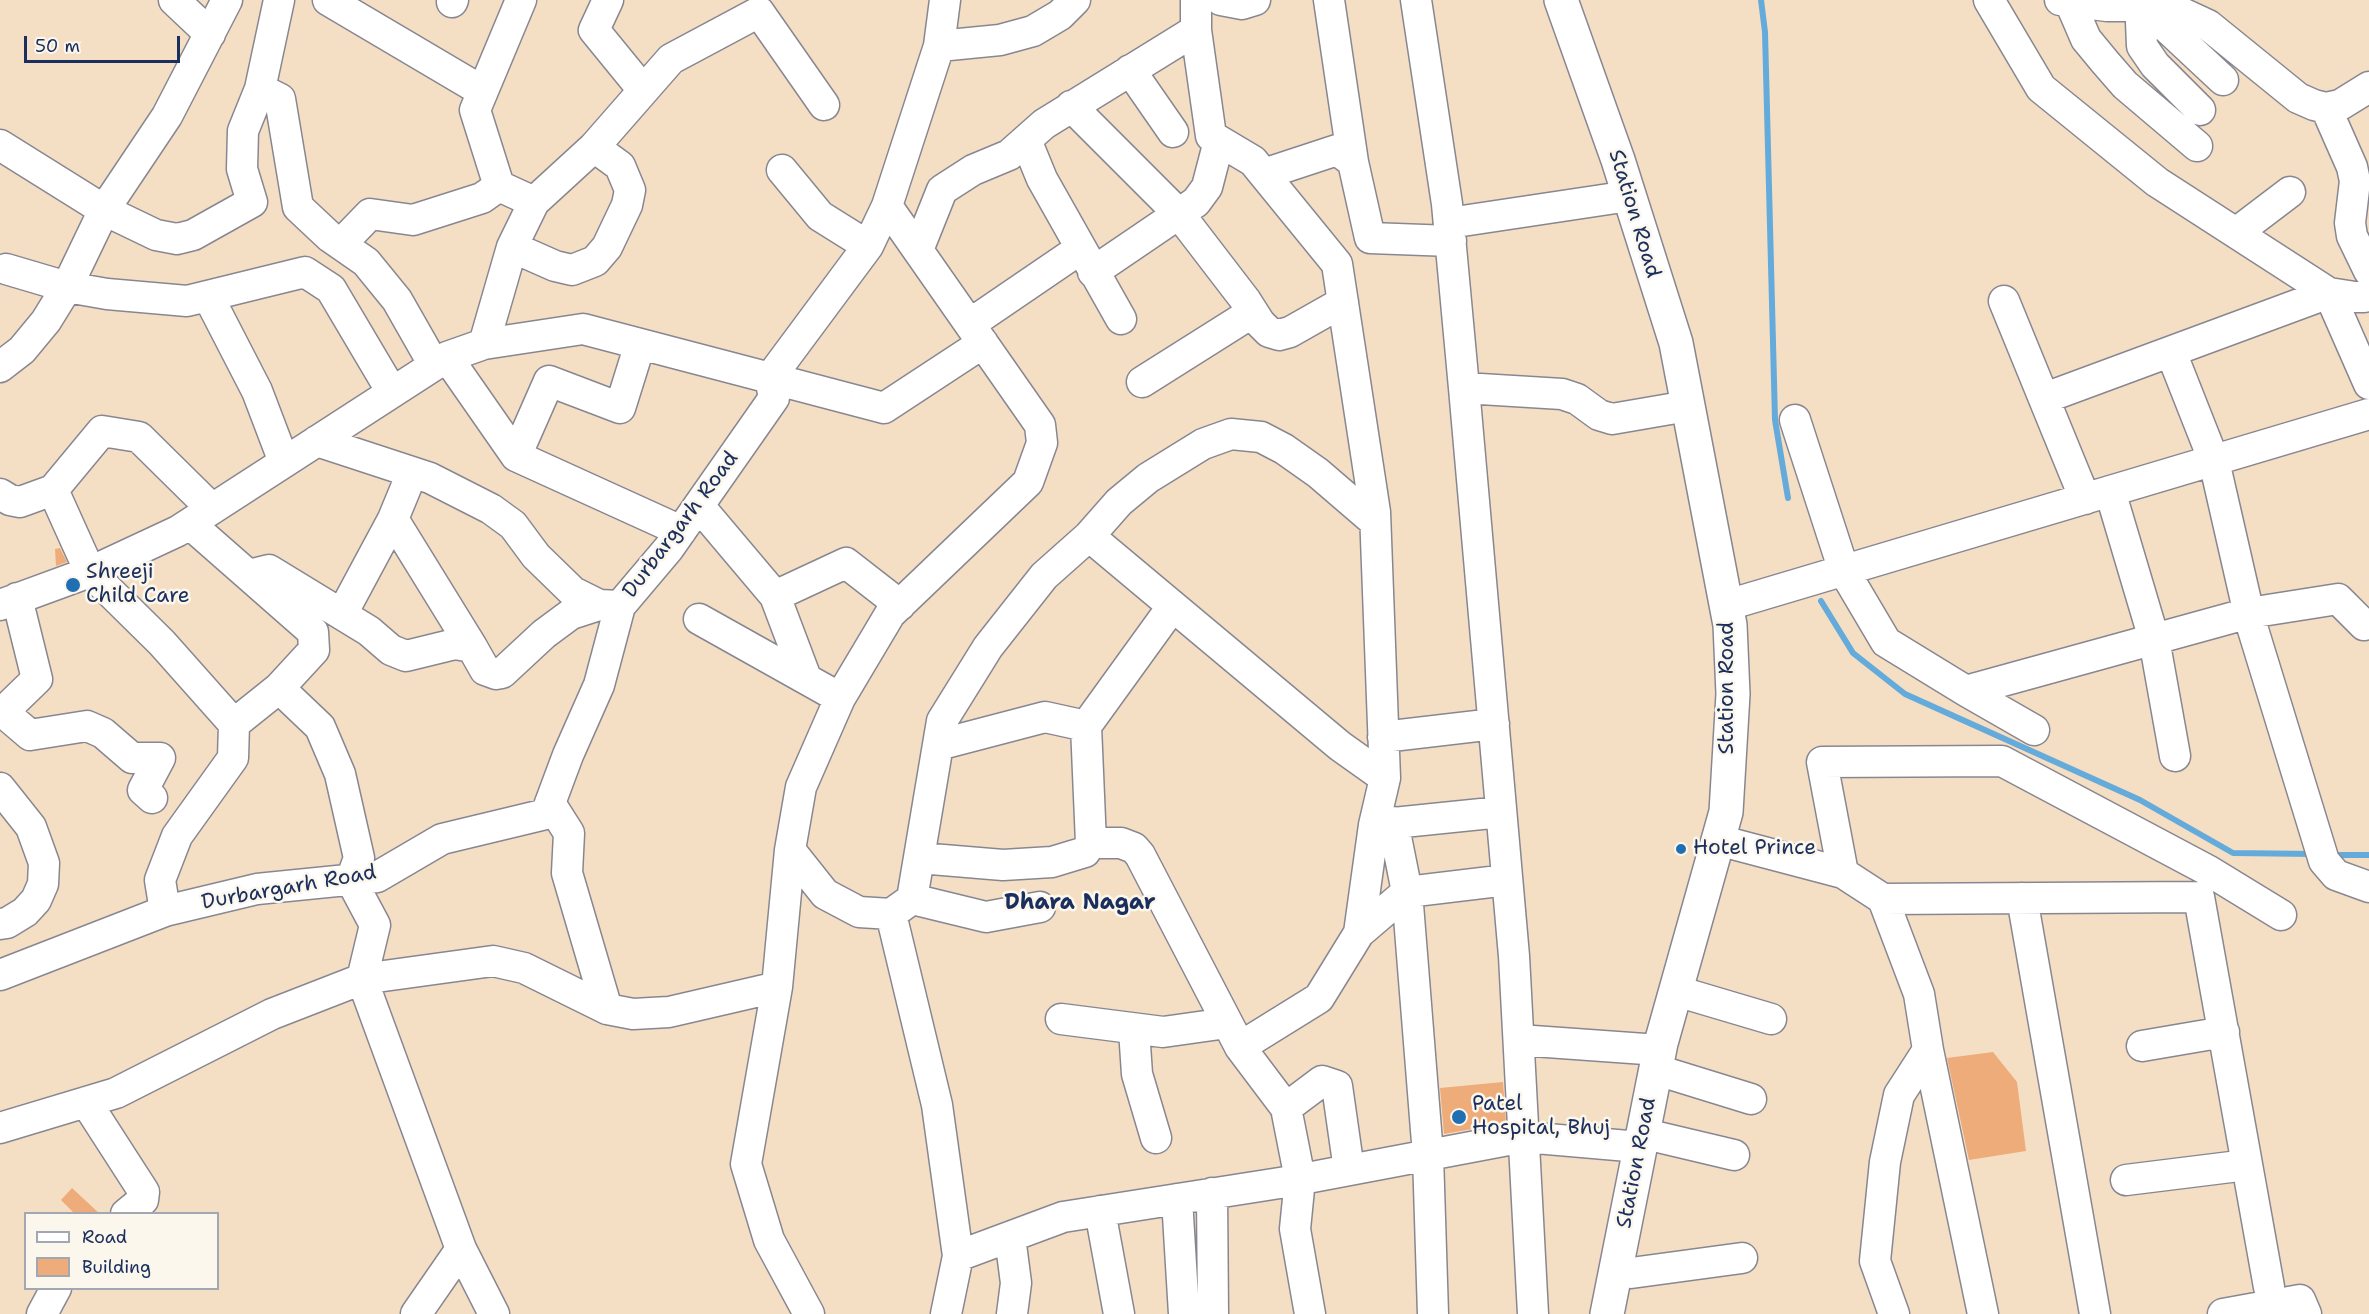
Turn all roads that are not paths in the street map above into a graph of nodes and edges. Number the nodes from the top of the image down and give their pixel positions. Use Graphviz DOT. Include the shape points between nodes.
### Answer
graph roads {
  1 [pos="174,0"];
  2 [pos="227,0"];
  3 [pos="279,0"];
  4 [pos="328,0"];
  5 [pos="521,0"];
  6 [pos="608,0"];
  7 [pos="945,0"];
  8 [pos="1075,0"];
  9 [pos="1196,0"];
  10 [pos="1221,0"];
  11 [pos="1255,0"];
  12 [pos="1329,0"];
  13 [pos="1416,0"];
  14 [pos="1562,0"];
  15 [pos="1578,0"];
  16 [pos="1989,0"];
  17 [pos="2065,1"];
  18 [pos="755,6"];
  19 [pos="2149,8"];
  20 [pos="1196,30"];
  21 [pos="210,34"];
  22 [pos="939,46"];
  23 [pos="1130,70"];
  24 [pos="2223,80"];
  25 [pos="260,88"];
  26 [pos="643,90"];
  27 [pos="482,91"];
  28 [pos="2365,97"];
  29 [pos="824,105"];
  30 [pos="1071,106"];
  31 [pos="2326,108"];
  32 [pos="2200,110"];
  33 [pos="1173,132"];
  34 [pos="1026,140"];
  35 [pos="1219,141"];
  36 [pos="0,145"];
  37 [pos="2197,146"];
  38 [pos="594,147"];
  39 [pos="1353,162"];
  40 [pos="782,170"];
  41 [pos="1264,174"];
  42 [pos="499,186"];
  43 [pos="2290,192"];
  44 [pos="1629,196"];
  45 [pos="534,202"];
  46 [pos="887,206"];
  47 [pos="104,210"];
  48 [pos="1180,215"];
  49 [pos="1450,232"];
  50 [pos="2236,233"];
  51 [pos="1370,238"];
  52 [pos="868,246"];
  53 [pos="512,247"];
  54 [pos="346,248"];
  55 [pos="918,250"];
  56 [pos="1087,260"];
  57 [pos="1338,264"];
  58 [pos="6,269"];
  59 [pos="2369,271"];
  60 [pos="67,287"];
  61 [pos="331,289"];
  62 [pos="2369,293"];
  63 [pos="2329,294"];
  64 [pos="208,296"];
  65 [pos="2004,301"];
  66 [pos="1343,302"];
  67 [pos="1253,312"];
  68 [pos="1121,319"];
  69 [pos="976,334"];
  70 [pos="484,344"];
  71 [pos="640,344"];
  72 [pos="2171,352"];
  73 [pos="440,361"];
  74 [pos="0,367"];
  75 [pos="770,378"];
  76 [pos="1142,382"];
  77 [pos="2369,384"];
  78 [pos="1464,388"];
  79 [pos="392,392"];
  80 [pos="2045,398"];
  81 [pos="1676,408"];
  82 [pos="2369,414"];
  83 [pos="1795,420"];
  84 [pos="317,441"];
  85 [pos="516,456"];
  86 [pos="2214,461"];
  87 [pos="284,462"];
  88 [pos="412,473"];
  89 [pos="53,490"];
  90 [pos="0,494"];
  91 [pos="2097,495"];
  92 [pos="699,506"];
  93 [pos="201,517"];
  94 [pos="393,519"];
  95 [pos="1375,522"];
  96 [pos="681,531"];
  97 [pos="1089,536"];
  98 [pos="1844,571"];
  99 [pos="90,572"];
  100 [pos="249,575"];
  101 [pos="775,596"];
  102 [pos="9,597"];
  103 [pos="1741,601"];
  104 [pos="900,605"];
  105 [pos="610,606"];
  106 [pos="1172,607"];
  107 [pos="2249,613"];
  108 [pos="342,614"];
  109 [pos="699,619"];
  110 [pos="2369,624"];
  111 [pos="2154,639"];
  112 [pos="472,647"];
  113 [pos="806,678"];
  114 [pos="279,688"];
  115 [pos="1966,691"];
  116 [pos="840,698"];
  117 [pos="234,724"];
  118 [pos="1494,724"];
  119 [pos="1086,726"];
  120 [pos="2034,730"];
  121 [pos="1383,737"];
  122 [pos="938,745"];
  123 [pos="2175,756"];
  124 [pos="1385,778"];
  125 [pos="0,788"];
  126 [pos="152,798"];
  127 [pos="550,803"];
  128 [pos="1501,812"];
  129 [pos="1384,824"];
  130 [pos="1091,843"];
  131 [pos="1732,844"];
  132 [pos="790,850"];
  133 [pos="919,858"];
  134 [pos="1843,873"];
  135 [pos="351,880"];
  136 [pos="1507,880"];
  137 [pos="2369,887"];
  138 [pos="1407,892"];
  139 [pos="2022,898"];
  140 [pos="1883,899"];
  141 [pos="901,906"];
  142 [pos="1040,907"];
  143 [pos="165,911"];
  144 [pos="2281,915"];
  145 [pos="0,924"];
  146 [pos="1359,933"];
  147 [pos="0,975"];
  148 [pos="362,979"];
  149 [pos="777,987"];
  150 [pos="1690,995"];
  151 [pos="607,1009"];
  152 [pos="1061,1019"];
  153 [pos="1771,1019"];
  154 [pos="1134,1030"];
  155 [pos="2224,1032"];
  156 [pos="1233,1035"];
  157 [pos="1519,1040"];
  158 [pos="2142,1046"];
  159 [pos="1928,1050"];
  160 [pos="1665,1062"];
  161 [pos="1751,1099"];
  162 [pos="86,1102"];
  163 [pos="1286,1108"];
  164 [pos="0,1128"];
  165 [pos="1524,1137"];
  166 [pos="1156,1138"];
  167 [pos="1649,1142"];
  168 [pos="1428,1155"];
  169 [pos="1734,1155"];
  170 [pos="2247,1165"];
  171 [pos="1350,1170"];
  172 [pos="1300,1179"];
  173 [pos="2126,1180"];
  174 [pos="1212,1193"];
  175 [pos="1177,1199"];
  176 [pos="1100,1211"];
  177 [pos="128,1212"];
  178 [pos="1010,1237"];
  179 [pos="461,1249"];
  180 [pos="958,1256"];
  181 [pos="1742,1258"];
  182 [pos="1631,1273"];
  183 [pos="2269,1287"];
  184 [pos="55,1290"];
  185 [pos="42,1314"];
  186 [pos="416,1314"];
  187 [pos="494,1314"];
  188 [pos="809,1314"];
  189 [pos="946,1314"];
  190 [pos="1012,1314"];
  191 [pos="1119,1314"];
  192 [pos="1184,1314"];
  193 [pos="1213,1314"];
  194 [pos="1310,1314"];
  195 [pos="1433,1314"];
  196 [pos="1533,1314"];
  197 [pos="1607,1314"];
  198 [pos="1623,1314"];
  199 [pos="1894,1314"];
  200 [pos="1983,1314"];
  201 [pos="2095,1314"];
  202 [pos="2225,1314"];
  203 [pos="2306,1314"];
  1 -- 21 [label="street"];
  2 -- 21 [label="street"];
  3 -- 25 [label="street"];
  4 -- 27 [label="street"];
  5 -- 27 [label="street"];
  6 -- 26 [label="street" via="594,30"];
  7 -- 22 [label="street"];
  8 -- 22 [label="street" via="1060,15 1033,31 1000,40"];
  9 -- 20 [label="street"];
  10 -- 11 [label="street" via="1242,4"];
  12 -- 39 [label="street"];
  13 -- 49 [label="street"];
  14 -- 44 [label="main road, Station Road"];
  15 -- 103 [label="main road, Station Road" via="1692,339"];
  16 -- 50 [label="street" via="2041,88 2157,182"];
  17 -- 19 [label="street"];
  17 -- 37 [label="street" via="2086,39 2125,85"];
  18 -- 26 [label="street" via="671,59"];
  18 -- 29 [label="street"];
  19 -- 24 [label="street"];
  19 -- 31 [label="street" via="2182,13 2208,25 2298,98"];
  19 -- 32 [label="street" via="2140,35 2146,54"];
  20 -- 23 [label="street"];
  20 -- 35 [label="street" via="1210,136"];
  21 -- 47 [label="street" via="167,116"];
  22 -- 46 [label="street"];
  23 -- 30 [label="street"];
  23 -- 33 [label="street"];
  25 -- 47 [label="street" via="243,131 242,169 252,202 193,236 177,239 156,235"];
  25 -- 54 [label="street" via="280,99 298,207"];
  26 -- 38 [label="street"];
  27 -- 42 [label="street" via="475,110"];
  28 -- 31 [label="street"];
  30 -- 34 [label="street"];
  30 -- 48 [label="street"];
  31 -- 59 [label="street" via="2352,167 2352,236"];
  34 -- 55 [label="street" via="1009,155 942,190"];
  34 -- 56 [label="street" via="1042,179"];
  35 -- 41 [label="street" via="1253,161"];
  35 -- 48 [label="street" via="1208,187"];
  36 -- 47 [label="street"];
  38 -- 45 [label="street"];
  38 -- 53 [label="street" via="620,166 630,190 608,247 595,261 572,270"];
  39 -- 41 [label="street" via="1337,150"];
  39 -- 51 [label="street"];
  40 -- 52 [label="street" via="820,216"];
  41 -- 57 [label="street"];
  42 -- 45 [label="street"];
  42 -- 54 [label="street" via="482,198 413,220 370,214"];
  43 -- 50 [label="street"];
  44 -- 49 [label="street"];
  44 -- 160 [label="main road, Station Road" via="1676,343 1730,625 1732,694 1726,812"];
  45 -- 53 [label="street"];
  46 -- 52 [label="street"];
  46 -- 55 [label="street"];
  47 -- 60 [label="street"];
  48 -- 56 [label="street"];
  48 -- 67 [label="street"];
  49 -- 51 [label="street"];
  49 -- 78 [label="street"];
  50 -- 63 [label="street"];
  51 -- 57 [label="street"];
  52 -- 75 [label="street"];
  53 -- 70 [label="street"];
  54 -- 61 [label="street"];
  54 -- 73 [label="street" via="366,262"];
  55 -- 69 [label="street"];
  56 -- 68 [label="street"];
  56 -- 69 [label="street"];
  57 -- 66 [label="street"];
  58 -- 60 [label="street"];
  60 -- 64 [label="street" via="187,301"];
  60 -- 74 [label="street" via="22,350"];
  61 -- 64 [label="street" via="305,272"];
  61 -- 79 [label="street"];
  62 -- 63 [label="street" via="2364,297"];
  63 -- 72 [label="street"];
  63 -- 77 [label="street"];
  64 -- 87 [label="street" via="257,391"];
  65 -- 80 [label="street"];
  66 -- 67 [label="street" via="1280,335 1269,332"];
  66 -- 95 [label="street"];
  67 -- 76 [label="street"];
  69 -- 75 [label="street" via="884,408"];
  69 -- 104 [label="street" via="1040,425 1038,461 1028,482"];
  70 -- 71 [label="street" via="583,329"];
  70 -- 73 [label="street"];
  71 -- 75 [label="street"];
  71 -- 85 [label="street" via="621,408 549,381"];
  72 -- 80 [label="street"];
  72 -- 86 [label="street"];
  73 -- 79 [label="street"];
  73 -- 85 [label="street"];
  75 -- 92 [label="street, Durbargarh Road" via="774,398"];
  78 -- 81 [label="street" via="1562,394 1577,399 1599,416 1612,419"];
  78 -- 118 [label="street"];
  79 -- 84 [label="street"];
  80 -- 91 [label="street"];
  82 -- 86 [label="street"];
  83 -- 98 [label="street"];
  84 -- 87 [label="street"];
  84 -- 88 [label="street"];
  85 -- 96 [label="street"];
  86 -- 91 [label="street"];
  86 -- 107 [label="street"];
  87 -- 93 [label="street"];
  88 -- 94 [label="street"];
  88 -- 105 [label="street" via="491,508 513,525 536,556 573,592"];
  89 -- 90 [label="street" via="20,501"];
  89 -- 93 [label="street" via="102,431 139,437"];
  89 -- 99 [label="street"];
  91 -- 98 [label="street"];
  91 -- 111 [label="street"];
  92 -- 96 [label="street, Durbargarh Road"];
  92 -- 101 [label="street"];
  93 -- 99 [label="street"];
  93 -- 100 [label="street"];
  94 -- 108 [label="street"];
  94 -- 112 [label="street"];
  95 -- 97 [label="street" via="1284,449 1261,437 1231,434 1203,444 1148,478 1119,502"];
  95 -- 121 [label="street"];
  96 -- 105 [label="street, Durbargarh Road"];
  97 -- 106 [label="street"];
  97 -- 122 [label="street" via="1044,576 988,647 942,721"];
  98 -- 103 [label="street"];
  98 -- 115 [label="street" via="1886,642"];
  99 -- 102 [label="street"];
  99 -- 117 [label="street" via="162,643"];
  100 -- 108 [label="street" via="269,570"];
  100 -- 114 [label="street" via="313,632 314,650"];
  101 -- 104 [label="street" via="846,563"];
  101 -- 113 [label="street"];
  102 -- 126 [label="street" via="37,679 3,712 30,735 87,726 103,733 132,758 159,758 143,790"];
  103 -- 131 [label="main road, Station Road" via="1748,693 1741,814"];
  104 -- 116 [label="street"];
  105 -- 112 [label="street" via="571,614 502,673 485,670"];
  105 -- 127 [label="street, Durbargarh Road" via="598,685"];
  106 -- 119 [label="street"];
  106 -- 124 [label="street" via="1340,746"];
  107 -- 110 [label="street" via="2338,599 2364,625"];
  107 -- 111 [label="street"];
  107 -- 137 [label="street" via="2323,855 2336,874"];
  108 -- 112 [label="street" via="391,650 406,656 455,644"];
  109 -- 113 [label="street"];
  111 -- 115 [label="street"];
  111 -- 123 [label="street"];
  113 -- 116 [label="street"];
  114 -- 117 [label="street"];
  114 -- 135 [label="street" via="320,727 340,774 359,858"];
  115 -- 120 [label="street"];
  116 -- 132 [label="street" via="801,787"];
  117 -- 143 [label="street" via="233,758 177,836 160,880"];
  118 -- 121 [label="street"];
  118 -- 128 [label="street"];
  119 -- 122 [label="street" via="1045,717"];
  119 -- 130 [label="street"];
  121 -- 124 [label="street"];
  122 -- 133 [label="street"];
  124 -- 129 [label="street"];
  125 -- 145 [label="street" via="31,827 44,863 43,884 36,900 25,912"];
  127 -- 135 [label="street, Durbargarh Road" via="546,814 442,839 377,877"];
  127 -- 151 [label="street" via="568,832 567,873"];
  128 -- 129 [label="street"];
  128 -- 136 [label="street"];
  129 -- 138 [label="street"];
  129 -- 146 [label="street"];
  130 -- 133 [label="street" via="1078,855 1052,862 1003,865"];
  130 -- 156 [label="street" via="1121,843 1140,855"];
  131 -- 134 [label="street"];
  131 -- 150 [label="main road, Station Road"];
  132 -- 141 [label="street" via="825,894 859,912"];
  132 -- 149 [label="street"];
  133 -- 141 [label="street"];
  134 -- 140 [label="street"];
  134 -- 144 [label="street" via="1822,762 2002,760 2209,871"];
  135 -- 143 [label="street, Durbargarh Road" via="257,889"];
  135 -- 148 [label="street" via="375,925"];
  136 -- 138 [label="street"];
  136 -- 157 [label="street"];
  138 -- 146 [label="street"];
  138 -- 168 [label="street"];
  139 -- 140 [label="street"];
  139 -- 155 [label="street" via="2199,897"];
  139 -- 201 [label="street"];
  140 -- 159 [label="street" via="1919,993"];
  141 -- 142 [label="street" via="986,917"];
  141 -- 180 [label="street" via="937,1105"];
  143 -- 147 [label="street, Durbargarh Road"];
  146 -- 156 [label="street" via="1319,998"];
  148 -- 151 [label="street" via="493,961 524,968"];
  148 -- 162 [label="street" via="272,1014 116,1093"];
  148 -- 179 [label="street"];
  149 -- 151 [label="street" via="669,1012 633,1014"];
  149 -- 188 [label="street" via="746,1164 769,1240"];
  150 -- 153 [label="street"];
  150 -- 160 [label="main road, Station Road"];
  152 -- 154 [label="street"];
  154 -- 156 [label="street"];
  154 -- 166 [label="street" via="1137,1074"];
  155 -- 158 [label="street"];
  155 -- 170 [label="street"];
  156 -- 163 [label="street"];
  157 -- 160 [label="street"];
  157 -- 165 [label="street"];
  159 -- 199 [label="street" via="1899,1095 1885,1162 1875,1262"];
  159 -- 200 [label="street"];
  160 -- 161 [label="street"];
  160 -- 167 [label="main road, Station Road"];
  162 -- 164 [label="street"];
  162 -- 177 [label="street" via="144,1192 142,1200"];
  163 -- 171 [label="street" via="1322,1080 1337,1086"];
  163 -- 172 [label="street"];
  165 -- 167 [label="street"];
  165 -- 168 [label="street"];
  165 -- 196 [label="street"];
  167 -- 169 [label="street"];
  167 -- 182 [label="main road, Station Road"];
  167 -- 197 [label="main road, Station Road"];
  168 -- 171 [label="street"];
  168 -- 195 [label="street"];
  170 -- 173 [label="street"];
  170 -- 183 [label="street"];
  171 -- 172 [label="street"];
  172 -- 174 [label="street"];
  172 -- 194 [label="street" via="1295,1229"];
  174 -- 175 [label="street"];
  174 -- 193 [label="street"];
  175 -- 176 [label="street"];
  175 -- 192 [label="street"];
  176 -- 178 [label="street" via="1063,1217"];
  176 -- 191 [label="street"];
  178 -- 180 [label="street"];
  178 -- 190 [label="street" via="1016,1283"];
  179 -- 186 [label="street"];
  179 -- 187 [label="street"];
  180 -- 189 [label="street"];
  181 -- 182 [label="street"];
  182 -- 198 [label="main road, Station Road"];
  184 -- 185 [label="street"];
  202 -- 203 [label="street" via="2300,1300"];
}
